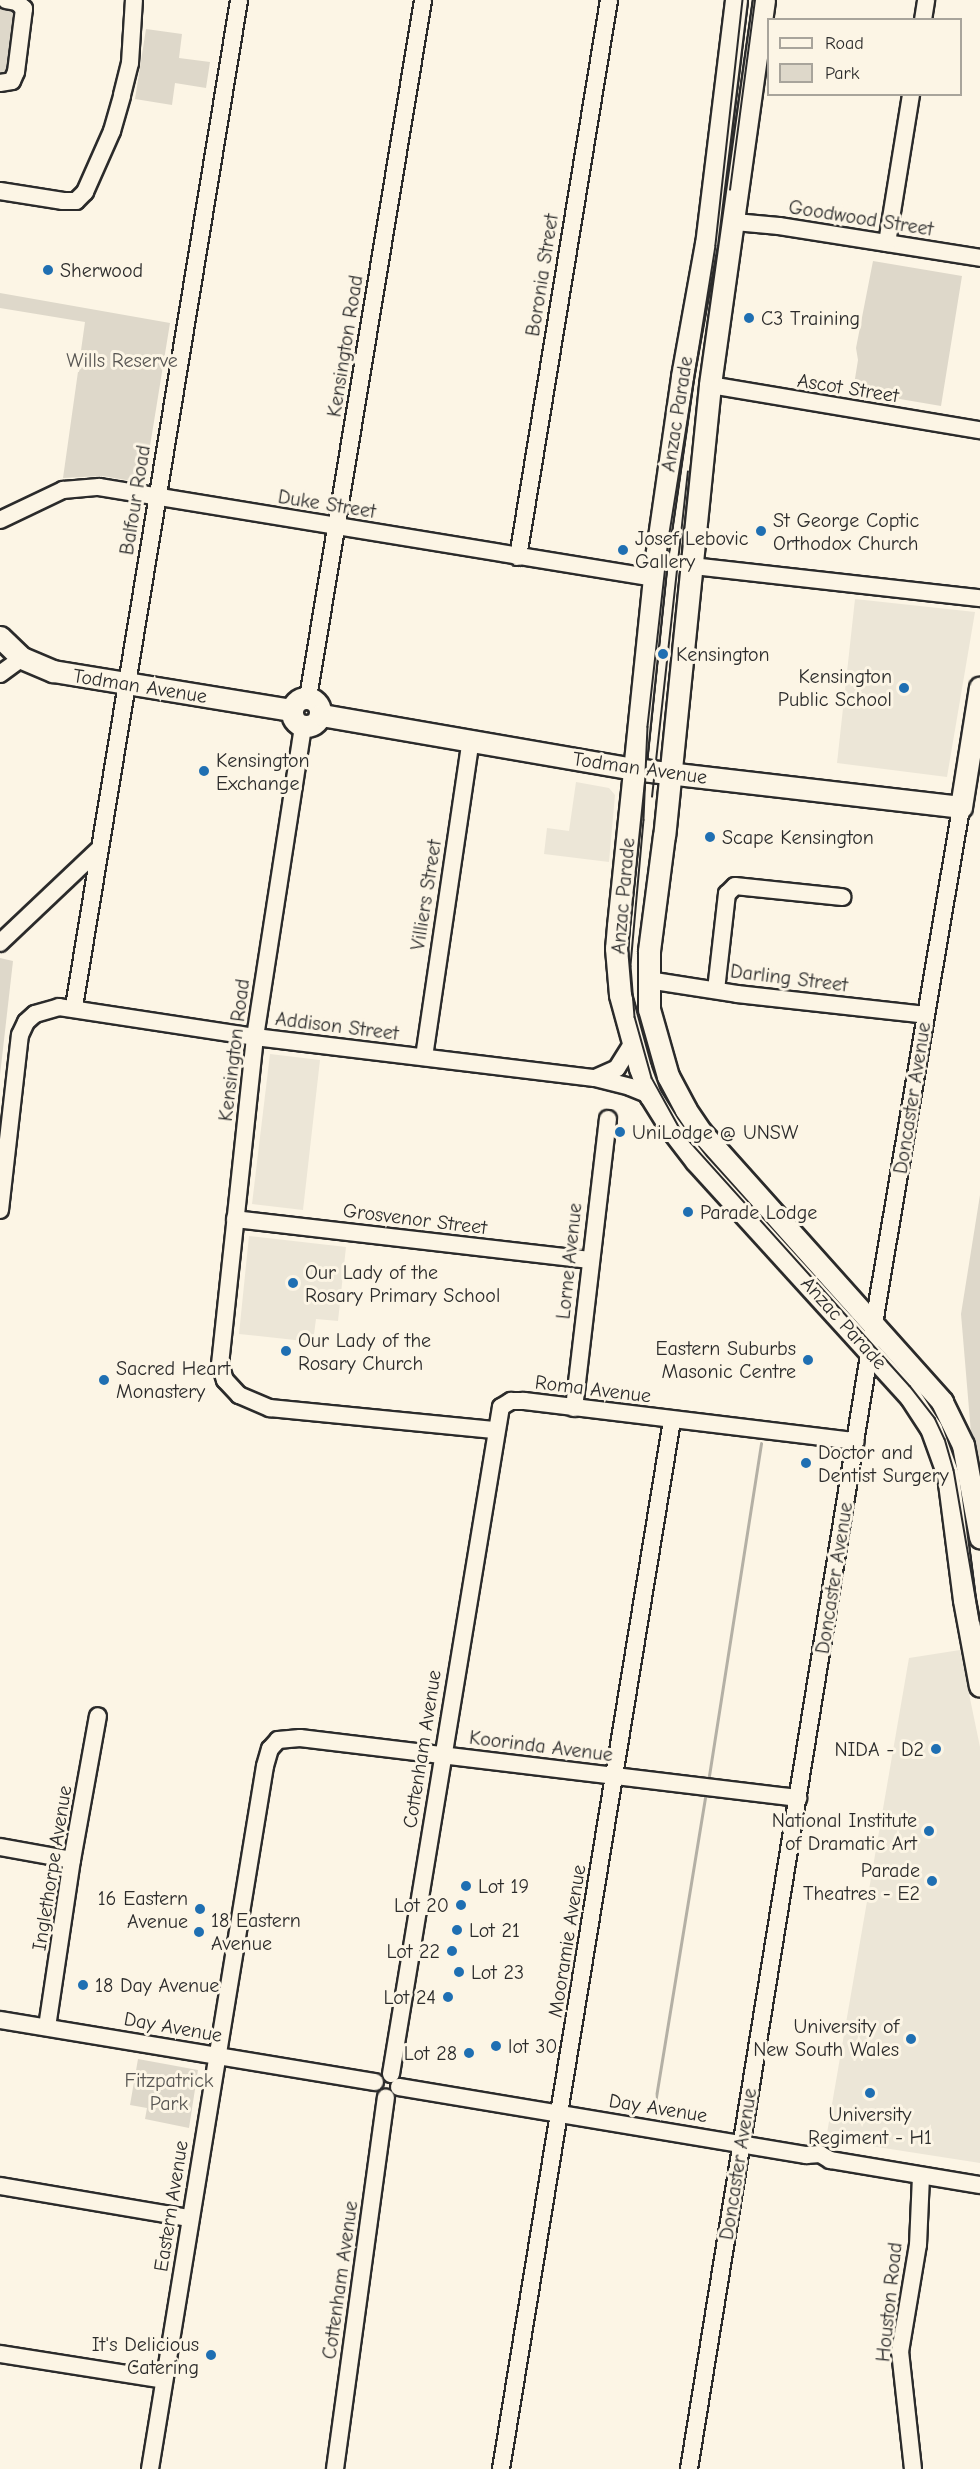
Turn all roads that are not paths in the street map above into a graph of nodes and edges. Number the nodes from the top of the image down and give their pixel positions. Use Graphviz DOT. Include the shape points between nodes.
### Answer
graph roads {
  1 [pos="134,0"];
  2 [pos="239,0"];
  3 [pos="423,0"];
  4 [pos="609,0"];
  5 [pos="736,0"];
  6 [pos="764,0"];
  7 [pos="926,0"];
  8 [pos="14,1"];
  9 [pos="923,18"];
  10 [pos="0,83"];
  11 [pos="910,96"];
  12 [pos="0,191"];
  13 [pos="735,222"];
  14 [pos="887,243"];
  15 [pos="980,258"];
  16 [pos="710,385"];
  17 [pos="980,430"];
  18 [pos="157,498"];
  19 [pos="0,520"];
  20 [pos="336,527"];
  21 [pos="518,557"];
  22 [pos="693,566"];
  23 [pos="654,578"];
  24 [pos="980,598"];
  25 [pos="0,637"];
  26 [pos="22,658"];
  27 [pos="0,674"];
  28 [pos="126,684"];
  29 [pos="980,687"];
  30 [pos="306,712"];
  31 [pos="471,739"];
  32 [pos="633,769"];
  33 [pos="669,773"];
  34 [pos="961,807"];
  35 [pos="99,849"];
  36 [pos="842,897"];
  37 [pos="0,943"];
  38 [pos="648,980"];
  39 [pos="716,990"];
  40 [pos="74,1007"];
  41 [pos="926,1015"];
  42 [pos="255,1037"];
  43 [pos="632,1044"];
  44 [pos="424,1057"];
  45 [pos="595,1078"];
  46 [pos="650,1095"];
  47 [pos="608,1119"];
  48 [pos="0,1210"];
  49 [pos="235,1219"];
  50 [pos="591,1260"];
  51 [pos="874,1326"];
  52 [pos="870,1354"];
  53 [pos="574,1408"];
  54 [pos="672,1420"];
  55 [pos="496,1430"];
  56 [pos="856,1441"];
  57 [pos="980,1537"];
  58 [pos="976,1645"];
  59 [pos="980,1686"];
  60 [pos="98,1716"];
  61 [pos="278,1740"];
  62 [pos="442,1755"];
  63 [pos="614,1777"];
  64 [pos="798,1798"];
  65 [pos="0,1847"];
  66 [pos="72,1860"];
  67 [pos="0,2020"];
  68 [pos="47,2027"];
  69 [pos="218,2056"];
  70 [pos="392,2086"];
  71 [pos="560,2113"];
  72 [pos="741,2143"];
  73 [pos="921,2176"];
  74 [pos="0,2186"];
  75 [pos="980,2186"];
  76 [pos="190,2218"];
  77 [pos="0,2354"];
  78 [pos="164,2380"];
  79 [pos="150,2469"];
  80 [pos="335,2469"];
  81 [pos="501,2469"];
  82 [pos="689,2469"];
  83 [pos="913,2469"];
  1 -- 12 [label="street" via="130,63 122,95 112,131 84,192 76,201 63,201"];
  2 -- 18 [label="street, Balfour Road"];
  3 -- 20 [label="street, Kensington Road"];
  4 -- 21 [label="street, Boronia Street"];
  5 -- 23 [label="main road, Anzac Parade" via="706,243 682,377"];
  6 -- 13 [label="main road, Anzac Parade"];
  7 -- 9 [label="street"];
  8 -- 10 [label="street" via="24,9 19,61 12,81"];
  11 -- 14 [label="street"];
  13 -- 14 [label="street, Goodwood Street"];
  13 -- 16 [label="main road, Anzac Parade"];
  14 -- 15 [label="street, Goodwood Street"];
  16 -- 17 [label="street, Ascot Street"];
  16 -- 22 [label="main road, Anzac Parade"];
  18 -- 19 [label="street, Duke Street" via="99,487 63,490"];
  18 -- 20 [label="street, Duke Street"];
  18 -- 28 [label="street, Balfour Road"];
  20 -- 21 [label="street, Duke Street"];
  20 -- 30 [label="street, Kensington Road"];
  21 -- 23 [label="street, Duke Street"];
  22 -- 24 [label="street"];
  22 -- 33 [label="main road, Anzac Parade"];
  23 -- 32 [label="main road, Anzac Parade"];
  25 -- 26 [label="main road, Todman Avenue"];
  26 -- 27 [label="street"];
  26 -- 28 [label="main road, Todman Avenue" via="53,671"];
  28 -- 30 [label="main road, Todman Avenue"];
  28 -- 35 [label="street, Balfour Road"];
  29 -- 34 [label="main road, Doncaster Avenue"];
  30 -- 31 [label="main road, Todman Avenue"];
  30 -- 42 [label="street, Kensington Road"];
  31 -- 32 [label="main road, Todman Avenue"];
  31 -- 44 [label="street, Villiers Street"];
  32 -- 33 [label="main road, Todman Avenue"];
  32 -- 43 [label="main road, Anzac Parade" via="616,948 620,995"];
  33 -- 34 [label="main road, Todman Avenue"];
  33 -- 38 [label="main road, Anzac Parade"];
  34 -- 41 [label="street, Doncaster Avenue"];
  35 -- 37 [label="street"];
  35 -- 40 [label="street, Balfour Road"];
  36 -- 39 [label="street" via="735,886 727,894"];
  38 -- 39 [label="street, Darling Street"];
  38 -- 51 [label="main road, Anzac Parade" via="656,1043 686,1110 717,1153"];
  39 -- 41 [label="street, Darling Street"];
  40 -- 42 [label="street, Addison Street"];
  40 -- 48 [label="street, Addison Street" via="35,1014 20,1035"];
  41 -- 51 [label="street, Doncaster Avenue"];
  42 -- 44 [label="street, Addison Street"];
  42 -- 49 [label="street, Kensington Road"];
  43 -- 45 [label="street" via="617,1068"];
  43 -- 46 [label="main road, Anzac Parade"];
  44 -- 45 [label="street, Addison Street"];
  45 -- 46 [label="street, Addison Street"];
  46 -- 52 [label="main road, Anzac Parade" via="696,1161"];
  47 -- 50 [label="street, Lorne Avenue"];
  49 -- 50 [label="street, Grosvenor Street"];
  49 -- 55 [label="street, Kensington Road" via="220,1350 225,1380 239,1395 253,1402 307,1404 345,1414"];
  50 -- 53 [label="street, Lorne Avenue"];
  51 -- 52 [label="street, Doncaster Avenue"];
  51 -- 57 [label="main road, Anzac Parade" via="933,1390 954,1423 966,1458"];
  52 -- 56 [label="street, Doncaster Avenue"];
  52 -- 58 [label="main road, Anzac Parade" via="910,1396 941,1450"];
  53 -- 54 [label="street, Roma Avenue"];
  53 -- 55 [label="street, Roma Avenue" via="512,1401 501,1407"];
  54 -- 56 [label="street, Roma Avenue"];
  54 -- 63 [label="street, Mooramie Avenue"];
  55 -- 62 [label="street, Cottenham Avenue"];
  56 -- 64 [label="street, Doncaster Avenue"];
  58 -- 59 [label="main road, Anzac Parade"];
  60 -- 66 [label="street, Inglethorpe Avenue"];
  61 -- 62 [label="street, Koorinda Avenue" via="300,1738"];
  61 -- 69 [label="street, Eastern Avenue" via="270,1749 265,1766"];
  62 -- 63 [label="street, Koorinda Avenue"];
  62 -- 70 [label="street, Cottenham Avenue"];
  63 -- 64 [label="street, Koorinda Avenue"];
  63 -- 71 [label="street, Mooramie Avenue"];
  64 -- 72 [label="street, Doncaster Avenue"];
  65 -- 66 [label="street"];
  66 -- 68 [label="street, Inglethorpe Avenue"];
  67 -- 68 [label="street, Day Avenue"];
  68 -- 69 [label="street, Day Avenue"];
  69 -- 70 [label="street, Day Avenue" via="375,2082 381,2074"];
  69 -- 76 [label="street, Eastern Avenue"];
  70 -- 71 [label="street, Day Avenue"];
  70 -- 80 [label="street, Cottenham Avenue"];
  71 -- 72 [label="street, Day Avenue"];
  71 -- 81 [label="street, Mooramie Avenue"];
  72 -- 73 [label="street, Day Avenue" via="820,2154 830,2160"];
  72 -- 82 [label="street, Doncaster Avenue"];
  73 -- 75 [label="street, Day Avenue"];
  73 -- 83 [label="street, Houston Road" via="918,2245 900,2352"];
  74 -- 76 [label="street"];
  76 -- 78 [label="street, Eastern Avenue"];
  77 -- 78 [label="street"];
  78 -- 79 [label="street, Eastern Avenue"];
}
